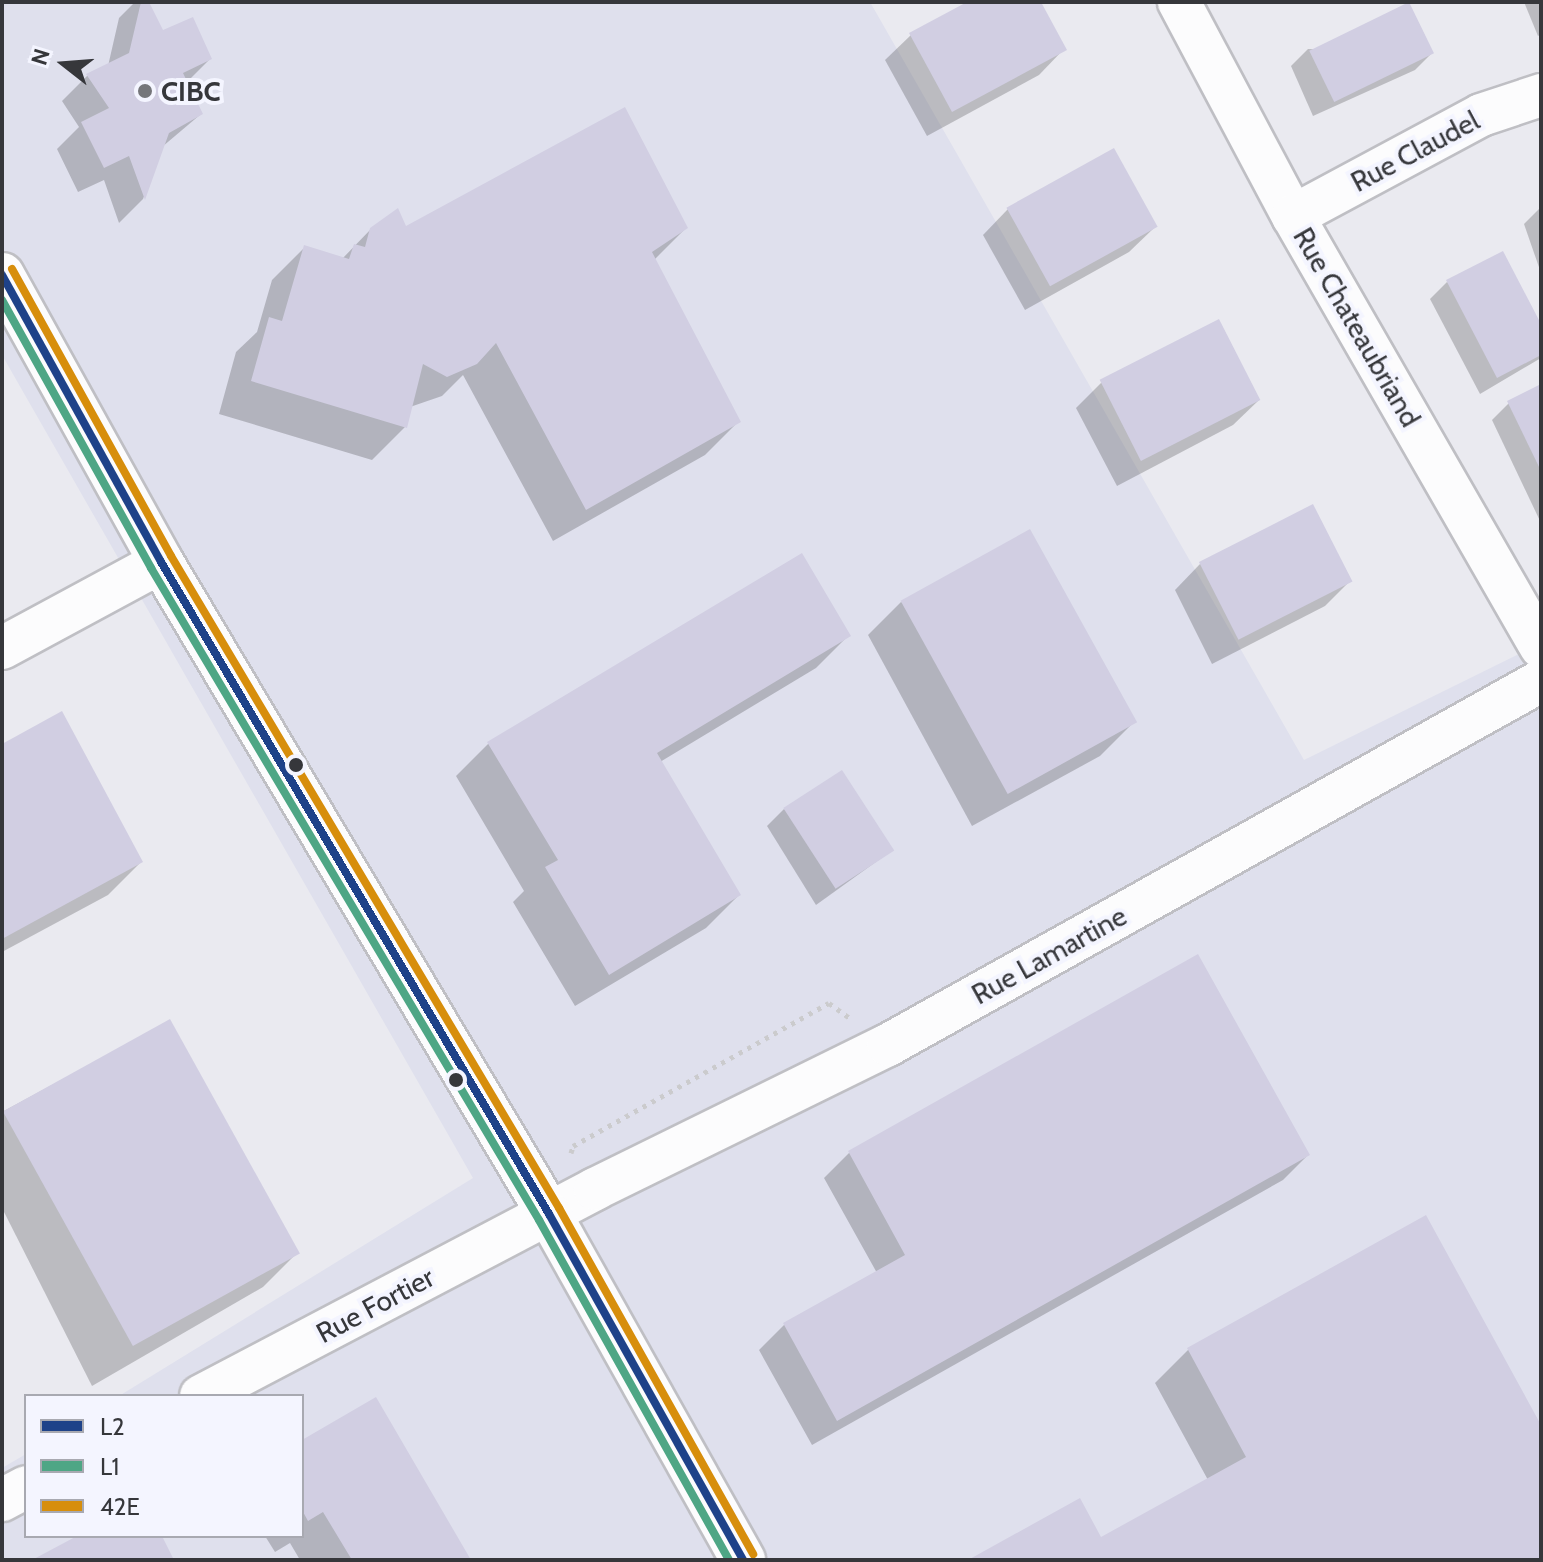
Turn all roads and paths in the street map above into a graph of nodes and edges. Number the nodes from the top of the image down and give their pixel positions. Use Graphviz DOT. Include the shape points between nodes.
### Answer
graph roads {
  1 [pos="1179,2"];
  2 [pos="1541,95"];
  3 [pos="1293,216"];
  4 [pos="2,275"];
  5 [pos="161,562"];
  6 [pos="1541,647"];
  7 [pos="2,648"];
  8 [pos="1541,681"];
  9 [pos="549,1214"];
  10 [pos="205,1394"];
  11 [pos="24,1488"];
  12 [pos="2,1500"];
  13 [pos="743,1560"];
  1 -- 3 [label="street, Rue Chateaubriand"];
  2 -- 3 [label="street, Rue Claudel" via="1481,115"];
  3 -- 6 [label="street, Rue Chateaubriand"];
  4 -- 5 [label="main road"];
  5 -- 7 [label="street"];
  5 -- 9 [label="main road"];
  8 -- 9 [label="street, Rue Lamartine" via="888,1045"];
  9 -- 10 [label="street, Rue Fortier"];
  9 -- 13 [label="main road"];
  11 -- 12 [label="street"];
}
